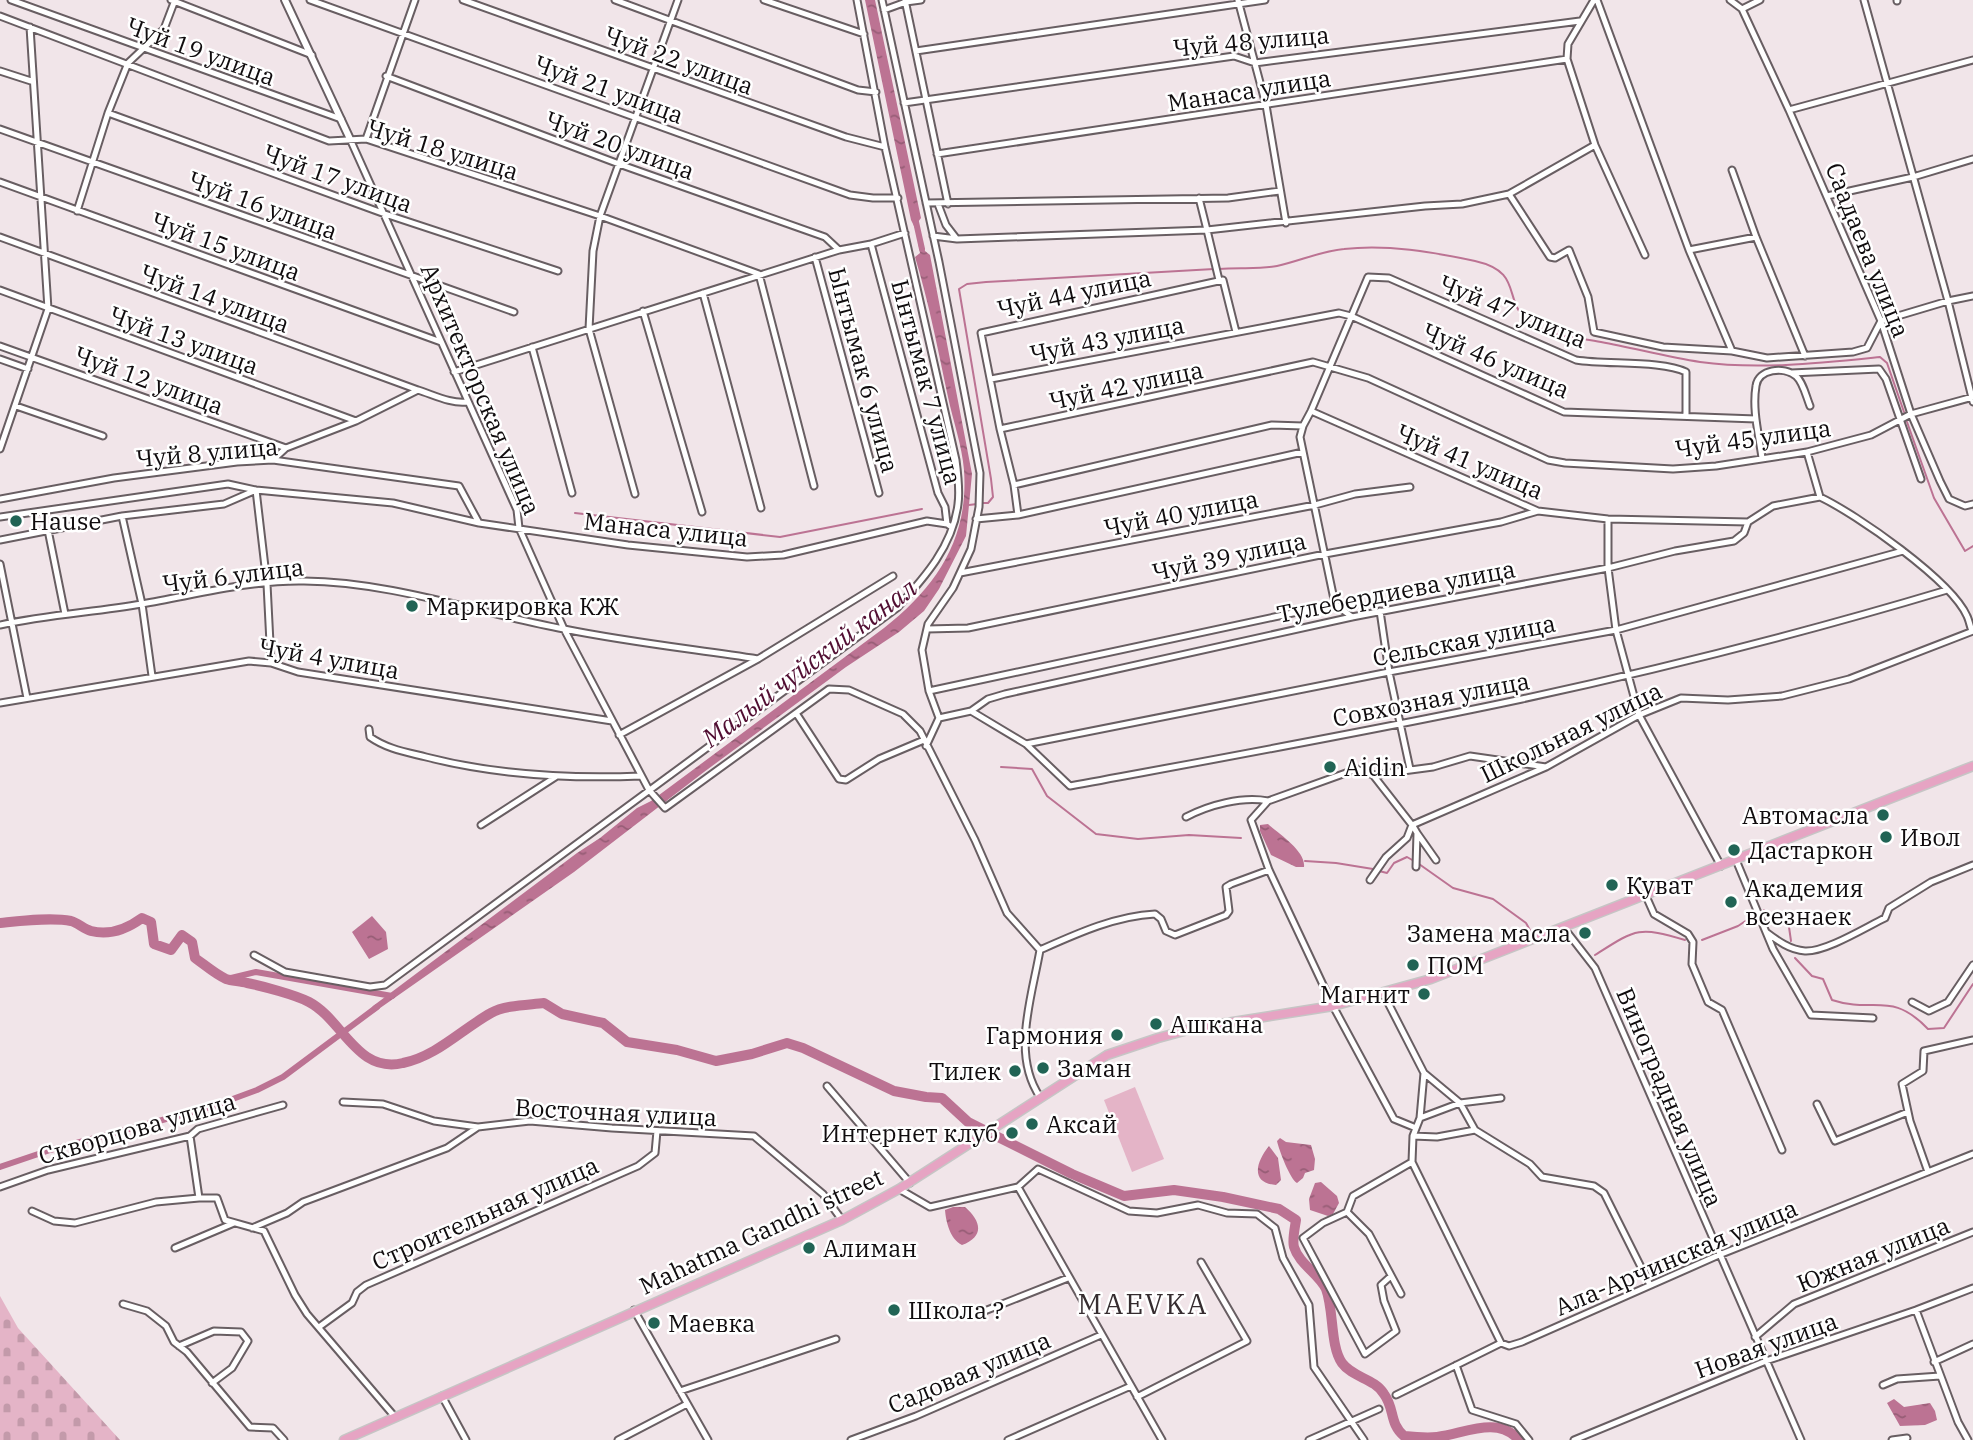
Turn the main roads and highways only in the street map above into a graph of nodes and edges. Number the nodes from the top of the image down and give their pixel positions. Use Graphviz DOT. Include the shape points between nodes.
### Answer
graph roads {
  1 [pos="1973,766"];
  2 [pos="344,1440"];
  1 -- 2 [label="main road, Mahatma Gandhi street" via="1431,979 1333,1006 1207,1026 1107,1055 910,1183 842,1220"];
}
